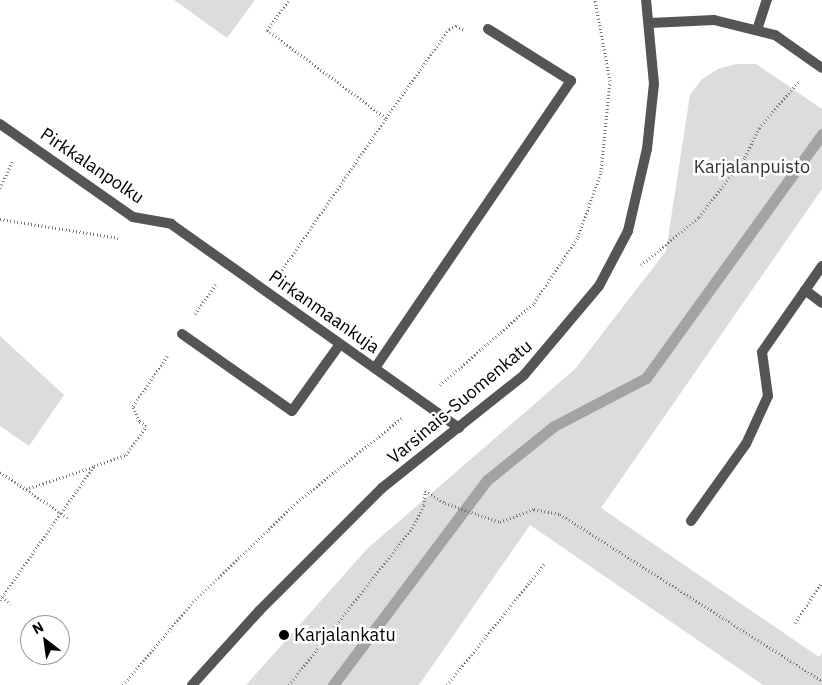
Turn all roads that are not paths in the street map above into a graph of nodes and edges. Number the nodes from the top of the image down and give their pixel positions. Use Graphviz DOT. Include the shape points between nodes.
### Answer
graph roads {
  1 [pos="646,0"];
  2 [pos="767,0"];
  3 [pos="650,23"];
  4 [pos="488,29"];
  5 [pos="757,30"];
  6 [pos="822,68"];
  7 [pos="0,124"];
  8 [pos="171,224"];
  9 [pos="822,266"];
  10 [pos="805,290"];
  11 [pos="822,302"];
  12 [pos="182,334"];
  13 [pos="340,344"];
  14 [pos="375,368"];
  15 [pos="459,428"];
  16 [pos="691,520"];
  17 [pos="192,685"];
  1 -- 3 [label="street, Varsinais-Suomenkatu"];
  2 -- 5 [label="street"];
  3 -- 5 [label="street" via="714,20"];
  3 -- 15 [label="street, Varsinais-Suomenkatu" via="654,84 647,149 628,230 615,261 554,343 524,374"];
  4 -- 14 [label="street" via="571,81"];
  5 -- 6 [label="street" via="775,35"];
  7 -- 8 [label="street, Pirkkalanpolku" via="133,217"];
  8 -- 13 [label="street, Pirkanmaankuja"];
  9 -- 10 [label="street"];
  10 -- 11 [label="street"];
  10 -- 16 [label="street" via="762,352 768,396 746,444"];
  12 -- 13 [label="street" via="292,411"];
  13 -- 14 [label="street, Pirkanmaankuja"];
  14 -- 15 [label="street, Pirkanmaankuja"];
  15 -- 17 [label="street, Varsinais-Suomenkatu" via="347,522"];
}
